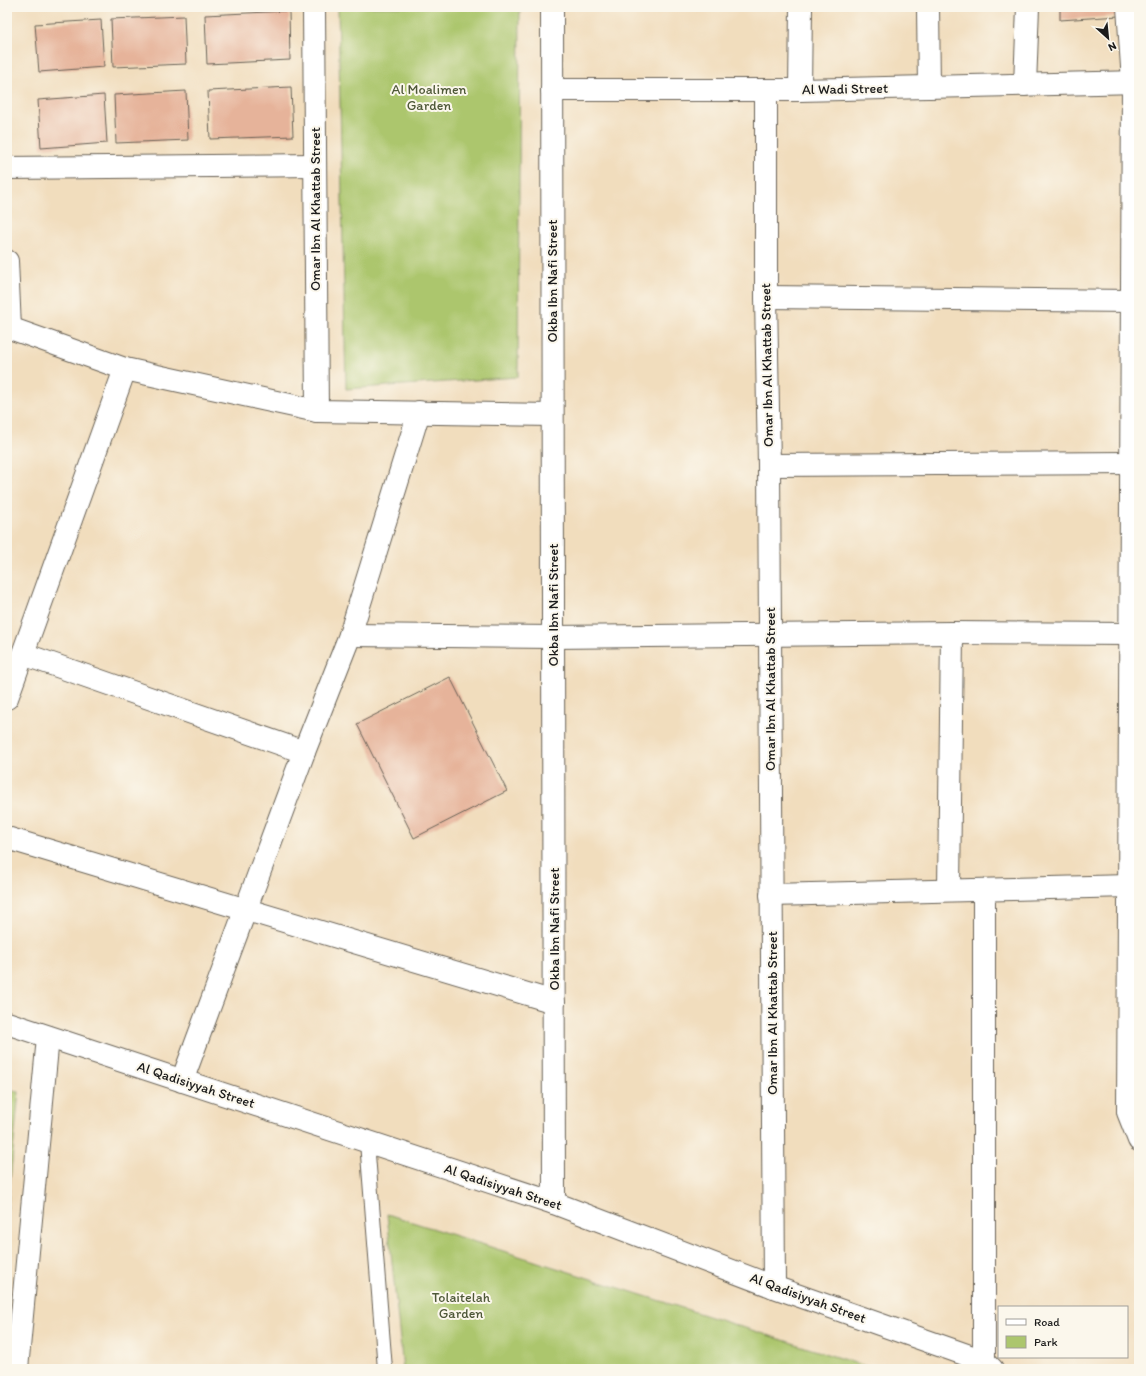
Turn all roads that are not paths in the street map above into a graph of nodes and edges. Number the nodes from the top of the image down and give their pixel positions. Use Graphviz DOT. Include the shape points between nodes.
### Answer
graph roads {
  1 [pos="314,7"];
  2 [pos="552,7"];
  3 [pos="801,7"];
  4 [pos="928,7"];
  5 [pos="1028,7"];
  6 [pos="1128,7"];
  7 [pos="1136,82"];
  8 [pos="1025,85"];
  9 [pos="929,87"];
  10 [pos="552,90"];
  11 [pos="766,90"];
  12 [pos="800,90"];
  13 [pos="315,165"];
  14 [pos="7,168"];
  15 [pos="7,261"];
  16 [pos="1136,265"];
  17 [pos="766,297"];
  18 [pos="1132,301"];
  19 [pos="9,328"];
  20 [pos="125,369"];
  21 [pos="317,411"];
  22 [pos="419,412"];
  23 [pos="552,415"];
  24 [pos="1135,418"];
  25 [pos="1131,463"];
  26 [pos="769,465"];
  27 [pos="1135,501"];
  28 [pos="952,633"];
  29 [pos="1130,634"];
  30 [pos="350,635"];
  31 [pos="770,635"];
  32 [pos="553,637"];
  33 [pos="23,654"];
  34 [pos="7,698"];
  35 [pos="304,752"];
  36 [pos="7,838"];
  37 [pos="1129,886"];
  38 [pos="949,890"];
  39 [pos="984,890"];
  40 [pos="771,895"];
  41 [pos="246,909"];
  42 [pos="554,1002"];
  43 [pos="7,1023"];
  44 [pos="48,1037"];
  45 [pos="182,1081"];
  46 [pos="1139,1140"];
  47 [pos="367,1142"];
  48 [pos="554,1203"];
  49 [pos="774,1287"];
  50 [pos="988,1365"];
  51 [pos="17,1369"];
  52 [pos="384,1369"];
  1 -- 13 [label="street, Omar Ibn Al Khattab Street"];
  2 -- 10 [label="street, Okba Ibn Nafi Street"];
  3 -- 12 [label="street"];
  4 -- 9 [label="street"];
  5 -- 8 [label="street"];
  6 -- 7 [label="street"];
  7 -- 8 [label="street, Al Wadi Street"];
  7 -- 16 [label="street"];
  8 -- 9 [label="street, Al Wadi Street"];
  9 -- 12 [label="street, Al Wadi Street"];
  10 -- 11 [label="street, Al Wadi Street"];
  10 -- 23 [label="street, Okba Ibn Nafi Street"];
  11 -- 12 [label="street, Al Wadi Street"];
  11 -- 17 [label="street, Omar Ibn Al Khattab Street"];
  13 -- 14 [label="street"];
  13 -- 21 [label="street, Omar Ibn Al Khattab Street"];
  15 -- 19 [label="street"];
  16 -- 18 [label="street"];
  17 -- 18 [label="street"];
  17 -- 26 [label="street, Omar Ibn Al Khattab Street"];
  18 -- 24 [label="street"];
  19 -- 20 [label="street"];
  20 -- 21 [label="street"];
  20 -- 33 [label="street"];
  21 -- 22 [label="street"];
  22 -- 23 [label="street"];
  22 -- 30 [label="street"];
  23 -- 32 [label="street, Okba Ibn Nafi Street"];
  24 -- 25 [label="street"];
  25 -- 26 [label="street"];
  25 -- 27 [label="street"];
  26 -- 31 [label="street, Omar Ibn Al Khattab Street"];
  27 -- 29 [label="street"];
  28 -- 29 [label="street"];
  28 -- 31 [label="street"];
  28 -- 38 [label="street"];
  29 -- 37 [label="street"];
  30 -- 32 [label="street"];
  30 -- 35 [label="street"];
  31 -- 32 [label="street"];
  31 -- 40 [label="street, Omar Ibn Al Khattab Street"];
  32 -- 42 [label="street, Okba Ibn Nafi Street"];
  33 -- 34 [label="street"];
  33 -- 35 [label="street"];
  35 -- 41 [label="street"];
  36 -- 41 [label="street"];
  37 -- 39 [label="street"];
  37 -- 46 [label="street" via="1128,1112"];
  38 -- 39 [label="street"];
  38 -- 40 [label="street"];
  39 -- 50 [label="street"];
  40 -- 49 [label="street, Omar Ibn Al Khattab Street"];
  41 -- 42 [label="street"];
  41 -- 45 [label="street"];
  42 -- 48 [label="street, Okba Ibn Nafi Street"];
  43 -- 44 [label="street, Al Qadisiyyah Street"];
  44 -- 45 [label="street, Al Qadisiyyah Street"];
  44 -- 51 [label="street"];
  45 -- 47 [label="street, Al Qadisiyyah Street"];
  47 -- 48 [label="street, Al Qadisiyyah Street"];
  47 -- 52 [label="lane"];
  48 -- 49 [label="street, Al Qadisiyyah Street"];
  49 -- 50 [label="street, Al Qadisiyyah Street"];
}
